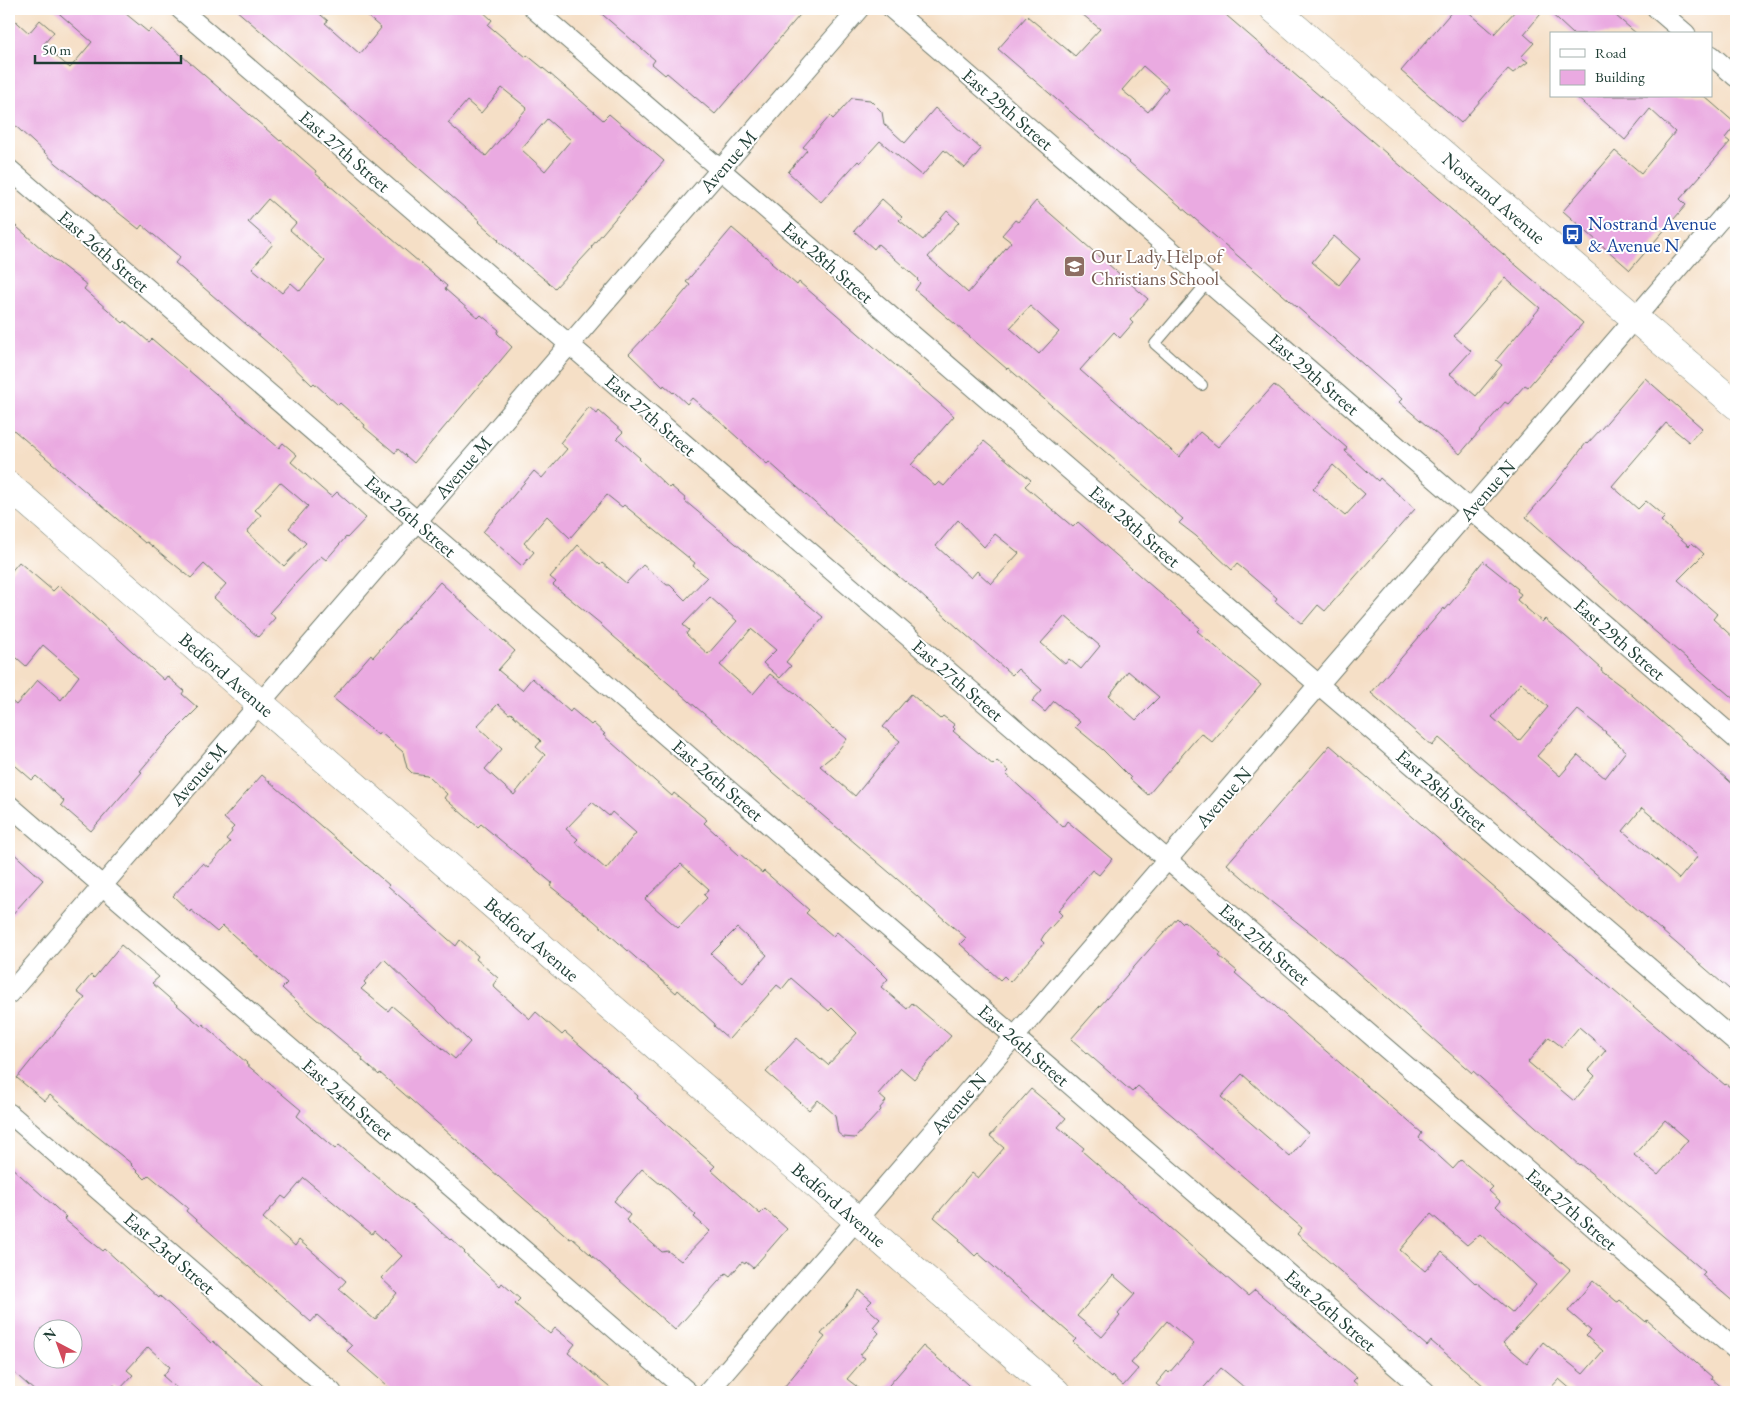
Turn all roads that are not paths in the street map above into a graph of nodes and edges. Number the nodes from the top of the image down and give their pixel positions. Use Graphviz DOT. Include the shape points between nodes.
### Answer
graph roads {
  1 [pos="180,9"];
  2 [pos="534,9"];
  3 [pos="859,9"];
  4 [pos="892,9"];
  5 [pos="1274,9"];
  6 [pos="1657,9"];
  7 [pos="1684,32"];
  8 [pos="1712,56"];
  9 [pos="1736,77"];
  10 [pos="9,169"];
  11 [pos="720,169"];
  12 [pos="1736,201"];
  13 [pos="1208,282"];
  14 [pos="1635,320"];
  15 [pos="569,344"];
  16 [pos="1202,385"];
  17 [pos="1736,405"];
  18 [pos="9,486"];
  19 [pos="1470,509"];
  20 [pos="417,521"];
  21 [pos="1319,685"];
  22 [pos="260,703"];
  23 [pos="1736,739"];
  24 [pos="9,805"];
  25 [pos="1168,861"];
  26 [pos="102,886"];
  27 [pos="9,994"];
  28 [pos="1015,1037"];
  29 [pos="1736,1042"];
  30 [pos="9,1113"];
  31 [pos="857,1220"];
  32 [pos="1736,1350"];
  33 [pos="332,1392"];
  34 [pos="688,1392"];
  35 [pos="708,1392"];
  36 [pos="1056,1392"];
  37 [pos="1426,1392"];
  1 -- 15 [label="street, East 27th Street"];
  2 -- 11 [label="street, East 28th Street"];
  3 -- 11 [label="street, Avenue M"];
  4 -- 13 [label="street, East 29th Street"];
  5 -- 14 [label="main road, Nostrand Avenue"];
  6 -- 7 [label="street"];
  8 -- 9 [label="street"];
  10 -- 20 [label="street, East 26th Street"];
  11 -- 15 [label="street, Avenue M"];
  11 -- 21 [label="street, East 28th Street"];
  12 -- 14 [label="street, Avenue N"];
  13 -- 16 [label="lane" via="1155,344"];
  13 -- 19 [label="street, East 29th Street"];
  14 -- 17 [label="main road, Nostrand Avenue"];
  14 -- 19 [label="street, Avenue N"];
  15 -- 20 [label="street, Avenue M"];
  15 -- 25 [label="street, East 27th Street"];
  18 -- 22 [label="main road, Bedford Avenue"];
  19 -- 21 [label="street, Avenue N"];
  19 -- 23 [label="street, East 29th Street"];
  20 -- 22 [label="street, Avenue M"];
  20 -- 28 [label="street, East 26th Street"];
  21 -- 25 [label="street, Avenue N"];
  21 -- 29 [label="street, East 28th Street"];
  22 -- 26 [label="street, Avenue M"];
  22 -- 31 [label="main road, Bedford Avenue"];
  24 -- 26 [label="street, East 24th Street"];
  25 -- 28 [label="street, Avenue N"];
  25 -- 32 [label="street, East 27th Street"];
  26 -- 27 [label="street, Avenue M"];
  26 -- 34 [label="street, East 24th Street"];
  28 -- 31 [label="street, Avenue N"];
  28 -- 37 [label="street, East 26th Street"];
  30 -- 33 [label="street, East 23rd Street"];
  31 -- 35 [label="street, Avenue N"];
  31 -- 36 [label="main road, Bedford Avenue"];
}
